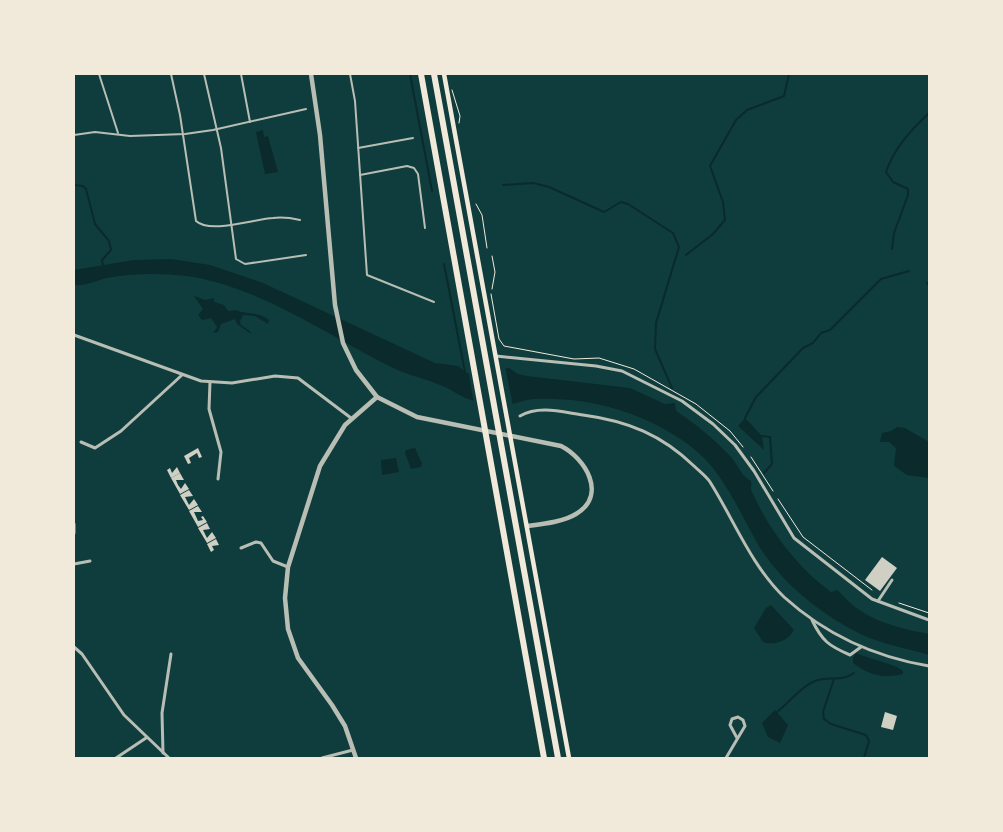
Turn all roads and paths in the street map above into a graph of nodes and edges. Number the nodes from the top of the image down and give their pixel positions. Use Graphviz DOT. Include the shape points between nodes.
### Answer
graph roads {
  1 [pos="99,74"];
  2 [pos="171,74"];
  3 [pos="204,74"];
  4 [pos="241,74"];
  5 [pos="311,74"];
  6 [pos="350,74"];
  7 [pos="421,74"];
  8 [pos="434,74"];
  9 [pos="444,74"];
  10 [pos="452,89"];
  11 [pos="306,109"];
  12 [pos="250,122"];
  13 [pos="459,123"];
  14 [pos="218,129"];
  15 [pos="119,134"];
  16 [pos="183,134"];
  17 [pos="74,135"];
  18 [pos="413,138"];
  19 [pos="358,148"];
  20 [pos="360,175"];
  21 [pos="476,204"];
  22 [pos="300,220"];
  23 [pos="231,225"];
  24 [pos="425,228"];
  25 [pos="487,248"];
  26 [pos="306,254"];
  27 [pos="492,256"];
  28 [pos="492,290"];
  29 [pos="434,302"];
  30 [pos="74,335"];
  31 [pos="496,356"];
  32 [pos="182,375"];
  33 [pos="210,382"];
  34 [pos="377,396"];
  35 [pos="520,416"];
  36 [pos="351,418"];
  37 [pos="81,442"];
  38 [pos="751,457"];
  39 [pos="218,479"];
  40 [pos="773,491"];
  41 [pos="778,499"];
  42 [pos="74,524"];
  43 [pos="527,526"];
  44 [pos="74,533"];
  45 [pos="240,548"];
  46 [pos="90,561"];
  47 [pos="74,564"];
  48 [pos="288,567"];
  49 [pos="892,580"];
  50 [pos="872,590"];
  51 [pos="878,601"];
  52 [pos="899,603"];
  53 [pos="929,613"];
  54 [pos="812,619"];
  55 [pos="929,620"];
  56 [pos="74,647"];
  57 [pos="862,647"];
  58 [pos="171,654"];
  59 [pos="929,666"];
  60 [pos="146,738"];
  61 [pos="737,738"];
  62 [pos="353,750"];
  63 [pos="163,753"];
  64 [pos="116,758"];
  65 [pos="169,758"];
  66 [pos="322,758"];
  67 [pos="356,758"];
  68 [pos="544,758"];
  69 [pos="558,758"];
  70 [pos="568,758"];
  71 [pos="726,758"];
  1 -- 15 [label="lane"];
  2 -- 16 [label="lane"];
  3 -- 14 [label="lane"];
  4 -- 12 [label="lane"];
  5 -- 34 [label="street" via="321,144 335,305 347,354 366,386"];
  6 -- 19 [label="lane"];
  7 -- 68 [label="highway"];
  8 -- 69 [label="highway"];
  9 -- 31 [label="main road"];
  10 -- 13 [label="path"];
  11 -- 12 [label="lane"];
  12 -- 14 [label="lane"];
  14 -- 16 [label="lane"];
  14 -- 23 [label="lane"];
  15 -- 16 [label="lane"];
  15 -- 17 [label="lane" via="94,132"];
  16 -- 23 [label="lane" via="194,219 202,225"];
  18 -- 19 [label="lane"];
  19 -- 20 [label="lane"];
  20 -- 24 [label="lane" via="408,166 414,168 418,174"];
  20 -- 29 [label="lane" via="367,275"];
  21 -- 25 [label="path" via="482,215"];
  22 -- 23 [label="lane" via="271,218"];
  23 -- 26 [label="lane" via="235,257 241,263"];
  27 -- 28 [label="path" via="495,272"];
  30 -- 32 [label="street"];
  31 -- 43 [label="main road"];
  31 -- 51 [label="street" via="622,371 682,401 734,445 794,538 816,558"];
  32 -- 33 [label="street"];
  32 -- 37 [label="street" via="113,438 95,448"];
  33 -- 36 [label="street" via="292,377 303,381"];
  33 -- 39 [label="street" via="209,409 221,452"];
  34 -- 36 [label="street"];
  34 -- 43 [label="street" via="417,417 561,446 575,454 588,470 592,488 588,502 575,515"];
  35 -- 54 [label="street" via="547,410 597,417 643,429 675,448 709,480 768,578"];
  36 -- 48 [label="street" via="320,466"];
  38 -- 40 [label="path"];
  41 -- 50 [label="path" via="803,537"];
  42 -- 44 [label="street"];
  43 -- 70 [label="main road"];
  45 -- 48 [label="street" via="261,542 273,561"];
  46 -- 47 [label="street"];
  48 -- 62 [label="street" via="285,614 292,644 298,658 345,726"];
  49 -- 51 [label="street"];
  51 -- 55 [label="street"];
  52 -- 53 [label="path"];
  54 -- 57 [label="street" via="842,639"];
  54 -- 57 [label="street" via="820,638 830,646 850,655"];
  56 -- 60 [label="street" via="124,715"];
  57 -- 59 [label="street"];
  58 -- 63 [label="street" via="162,713"];
  60 -- 63 [label="street"];
  60 -- 64 [label="street"];
  61 -- 61 [label="street" via="730,725 732,719 738,717 745,726"];
  61 -- 71 [label="street"];
  62 -- 66 [label="street"];
  62 -- 67 [label="street"];
  63 -- 65 [label="street"];
}
